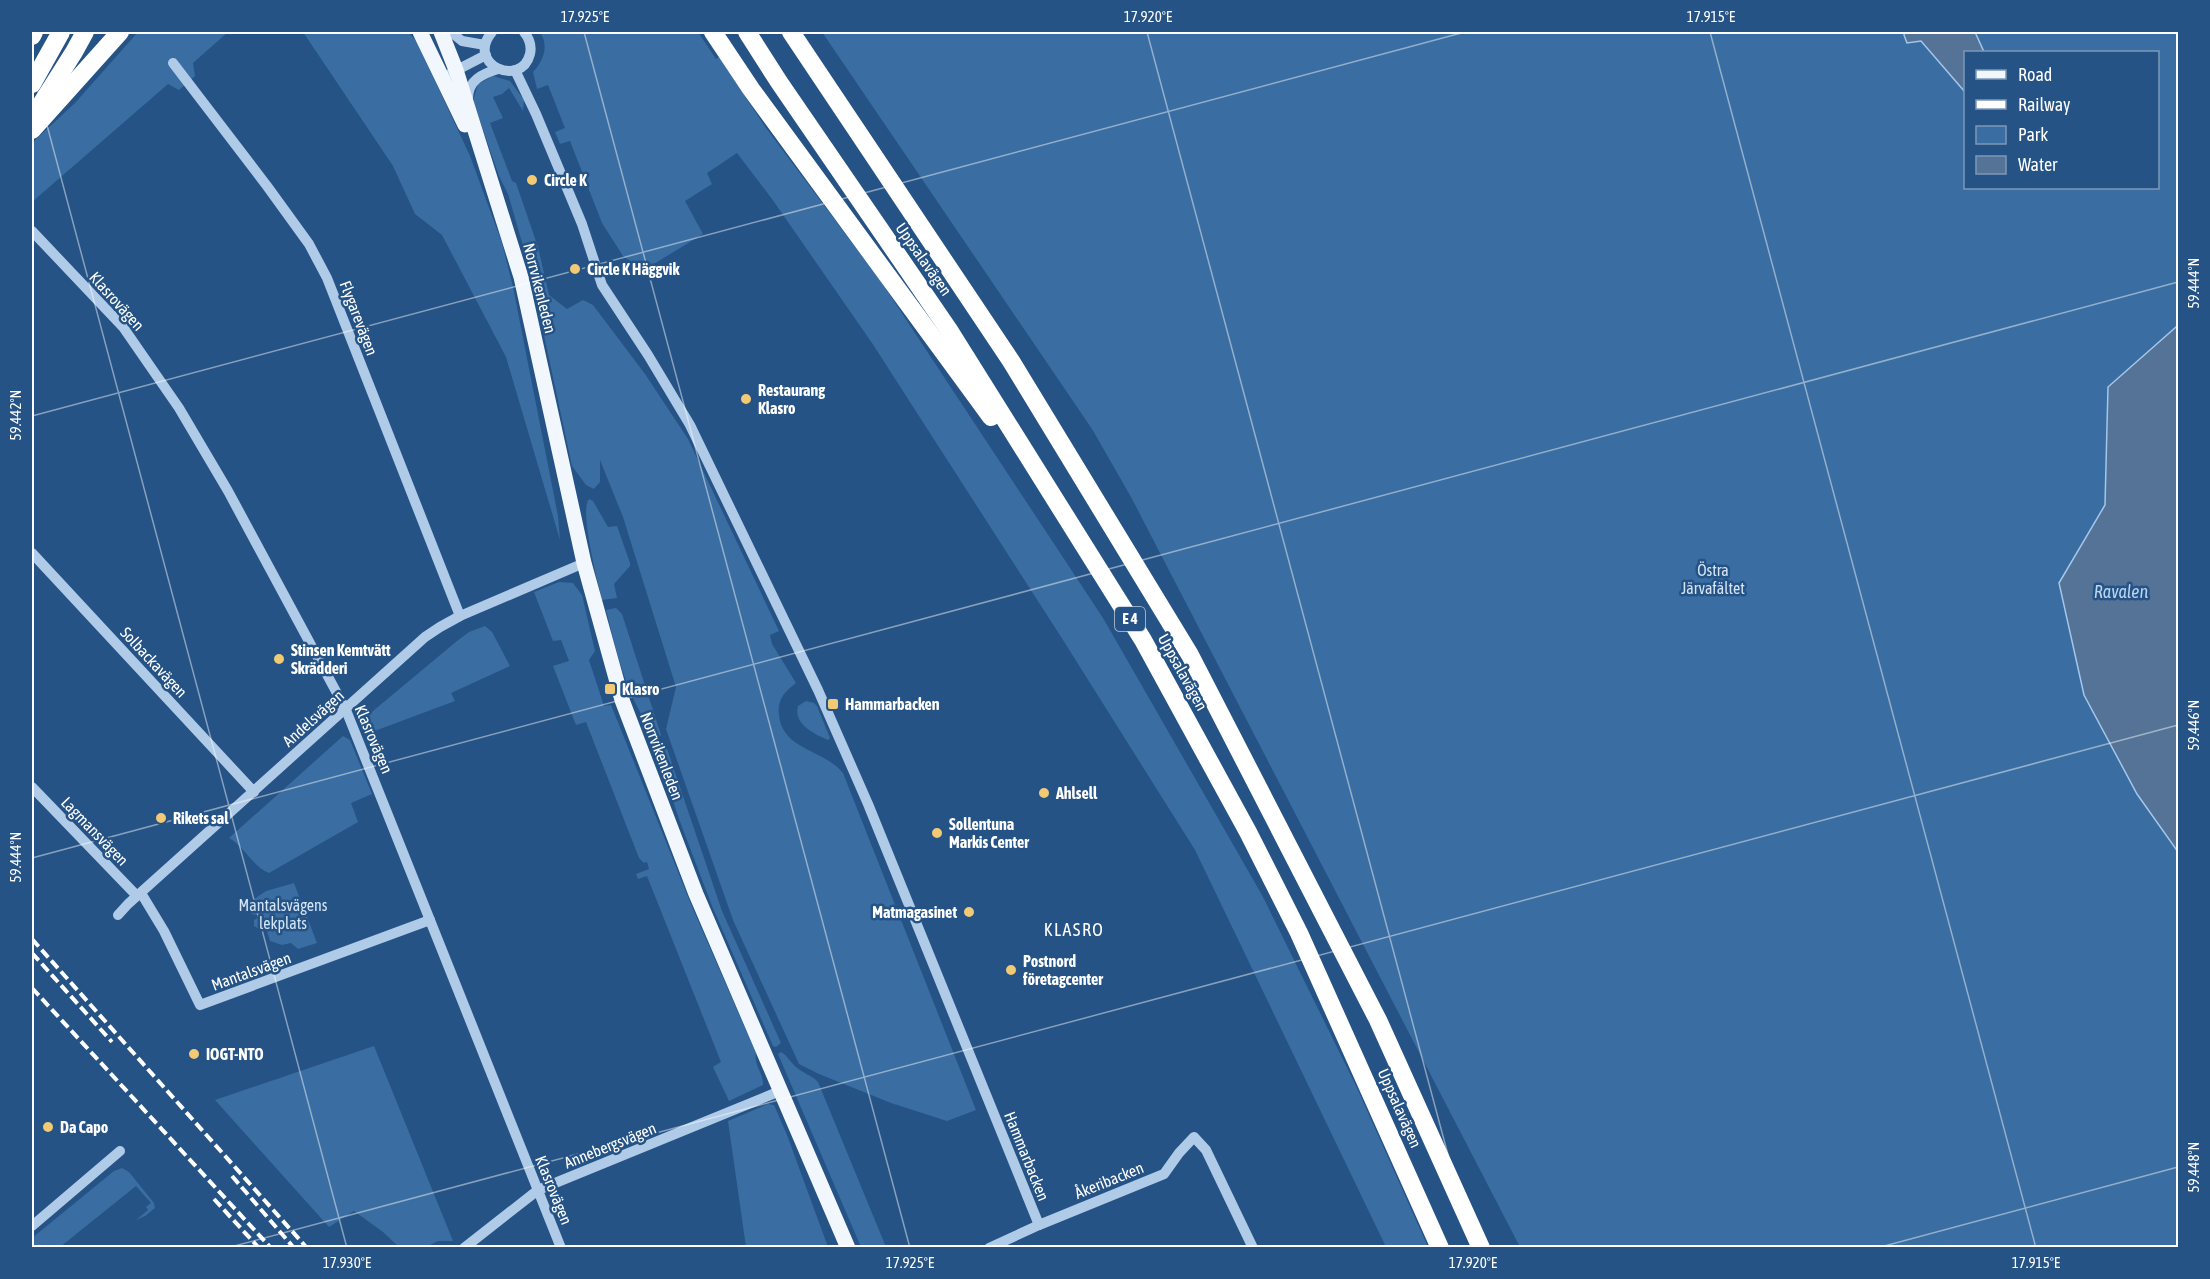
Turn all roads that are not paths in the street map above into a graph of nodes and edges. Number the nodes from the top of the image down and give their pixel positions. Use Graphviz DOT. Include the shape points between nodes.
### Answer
graph roads {
  1 [pos="34,32"];
  2 [pos="61,32"];
  3 [pos="74,32"];
  4 [pos="85,32"];
  5 [pos="120,32"];
  6 [pos="420,32"];
  7 [pos="441,32"];
  8 [pos="451,32"];
  9 [pos="492,32"];
  10 [pos="524,32"];
  11 [pos="713,32"];
  12 [pos="747,32"];
  13 [pos="791,32"];
  14 [pos="32,36"];
  15 [pos="485,50"];
  16 [pos="173,63"];
  17 [pos="498,69"];
  18 [pos="515,70"];
  19 [pos="449,74"];
  20 [pos="32,84"];
  21 [pos="35,113"];
  22 [pos="470,114"];
  23 [pos="32,130"];
  24 [pos="493,185"];
  25 [pos="32,231"];
  26 [pos="1072,524"];
  27 [pos="32,553"];
  28 [pos="584,563"];
  29 [pos="460,616"];
  30 [pos="346,710"];
  31 [pos="32,787"];
  32 [pos="254,792"];
  33 [pos="139,895"];
  34 [pos="118,915"];
  35 [pos="430,921"];
  36 [pos="780,1091"];
  37 [pos="120,1151"];
  38 [pos="538,1190"];
  39 [pos="1039,1225"];
  40 [pos="32,1226"];
  41 [pos="465,1248"];
  42 [pos="561,1248"];
  43 [pos="848,1248"];
  44 [pos="989,1248"];
  45 [pos="1253,1248"];
  46 [pos="1440,1248"];
  47 [pos="1481,1248"];
  1 -- 14 [label="highway"];
  2 -- 20 [label="highway"];
  3 -- 21 [label="highway"];
  4 -- 21 [label="highway"];
  5 -- 23 [label="highway"];
  6 -- 19 [label="main road, Norrvikenleden"];
  7 -- 19 [label="main road, Norrvikenleden"];
  8 -- 15 [label="street"];
  9 -- 15 [label="street"];
  10 -- 18 [label="street" via="531,49 522,67"];
  11 -- 26 [label="highway" via="928,333"];
  12 -- 26 [label="highway, Uppsalavägen / E 4" via="949,330"];
  13 -- 47 [label="highway, Uppsalavägen / E 4" via="1011,361 1190,655 1378,1020"];
  15 -- 17 [label="street" via="489,62"];
  15 -- 19 [label="street"];
  16 -- 29 [label="street, Flygarevägen" via="309,244 327,278"];
  17 -- 18 [label="street"];
  17 -- 22 [label="street" via="483,75 469,88"];
  18 -- 39 [label="street, Hammarbacken" via="582,224 602,285 690,425 818,690"];
  19 -- 22 [label="main road, Norrvikenleden"];
  19 -- 24 [label="main road, Norrvikenleden"];
  22 -- 24 [label="main road, Norrvikenleden"];
  24 -- 28 [label="main road, Norrvikenleden" via="521,277"];
  25 -- 30 [label="street, Klasrovägen" via="123,327 179,408"];
  26 -- 46 [label="highway, Uppsalavägen / E 4" via="1143,640 1248,832 1303,943"];
  27 -- 32 [label="street, Solbackavägen"];
  28 -- 29 [label="street, Andelsvägen"];
  28 -- 36 [label="main road, Norrvikenleden" via="622,700 696,894"];
  29 -- 30 [label="street, Andelsvägen" via="426,637"];
  30 -- 32 [label="street, Andelsvägen"];
  30 -- 35 [label="street, Klasrovägen"];
  31 -- 33 [label="street, Lagmansvägen"];
  32 -- 33 [label="street, Andelsvägen"];
  33 -- 34 [label="street, Andelsvägen"];
  33 -- 35 [label="street, Mantalsvägen" via="164,931 200,1005"];
  35 -- 38 [label="street, Klasrovägen"];
  36 -- 38 [label="street, Annebergsvägen"];
  36 -- 43 [label="main road, Norrvikenleden"];
  37 -- 40 [label="street"];
  38 -- 41 [label="street, Annebergsvägen"];
  38 -- 42 [label="street, Klasrovägen"];
  39 -- 44 [label="street, Hammarbacken"];
  39 -- 45 [label="street, Åkeribacken" via="1164,1174 1194,1137 1206,1150"];
}
